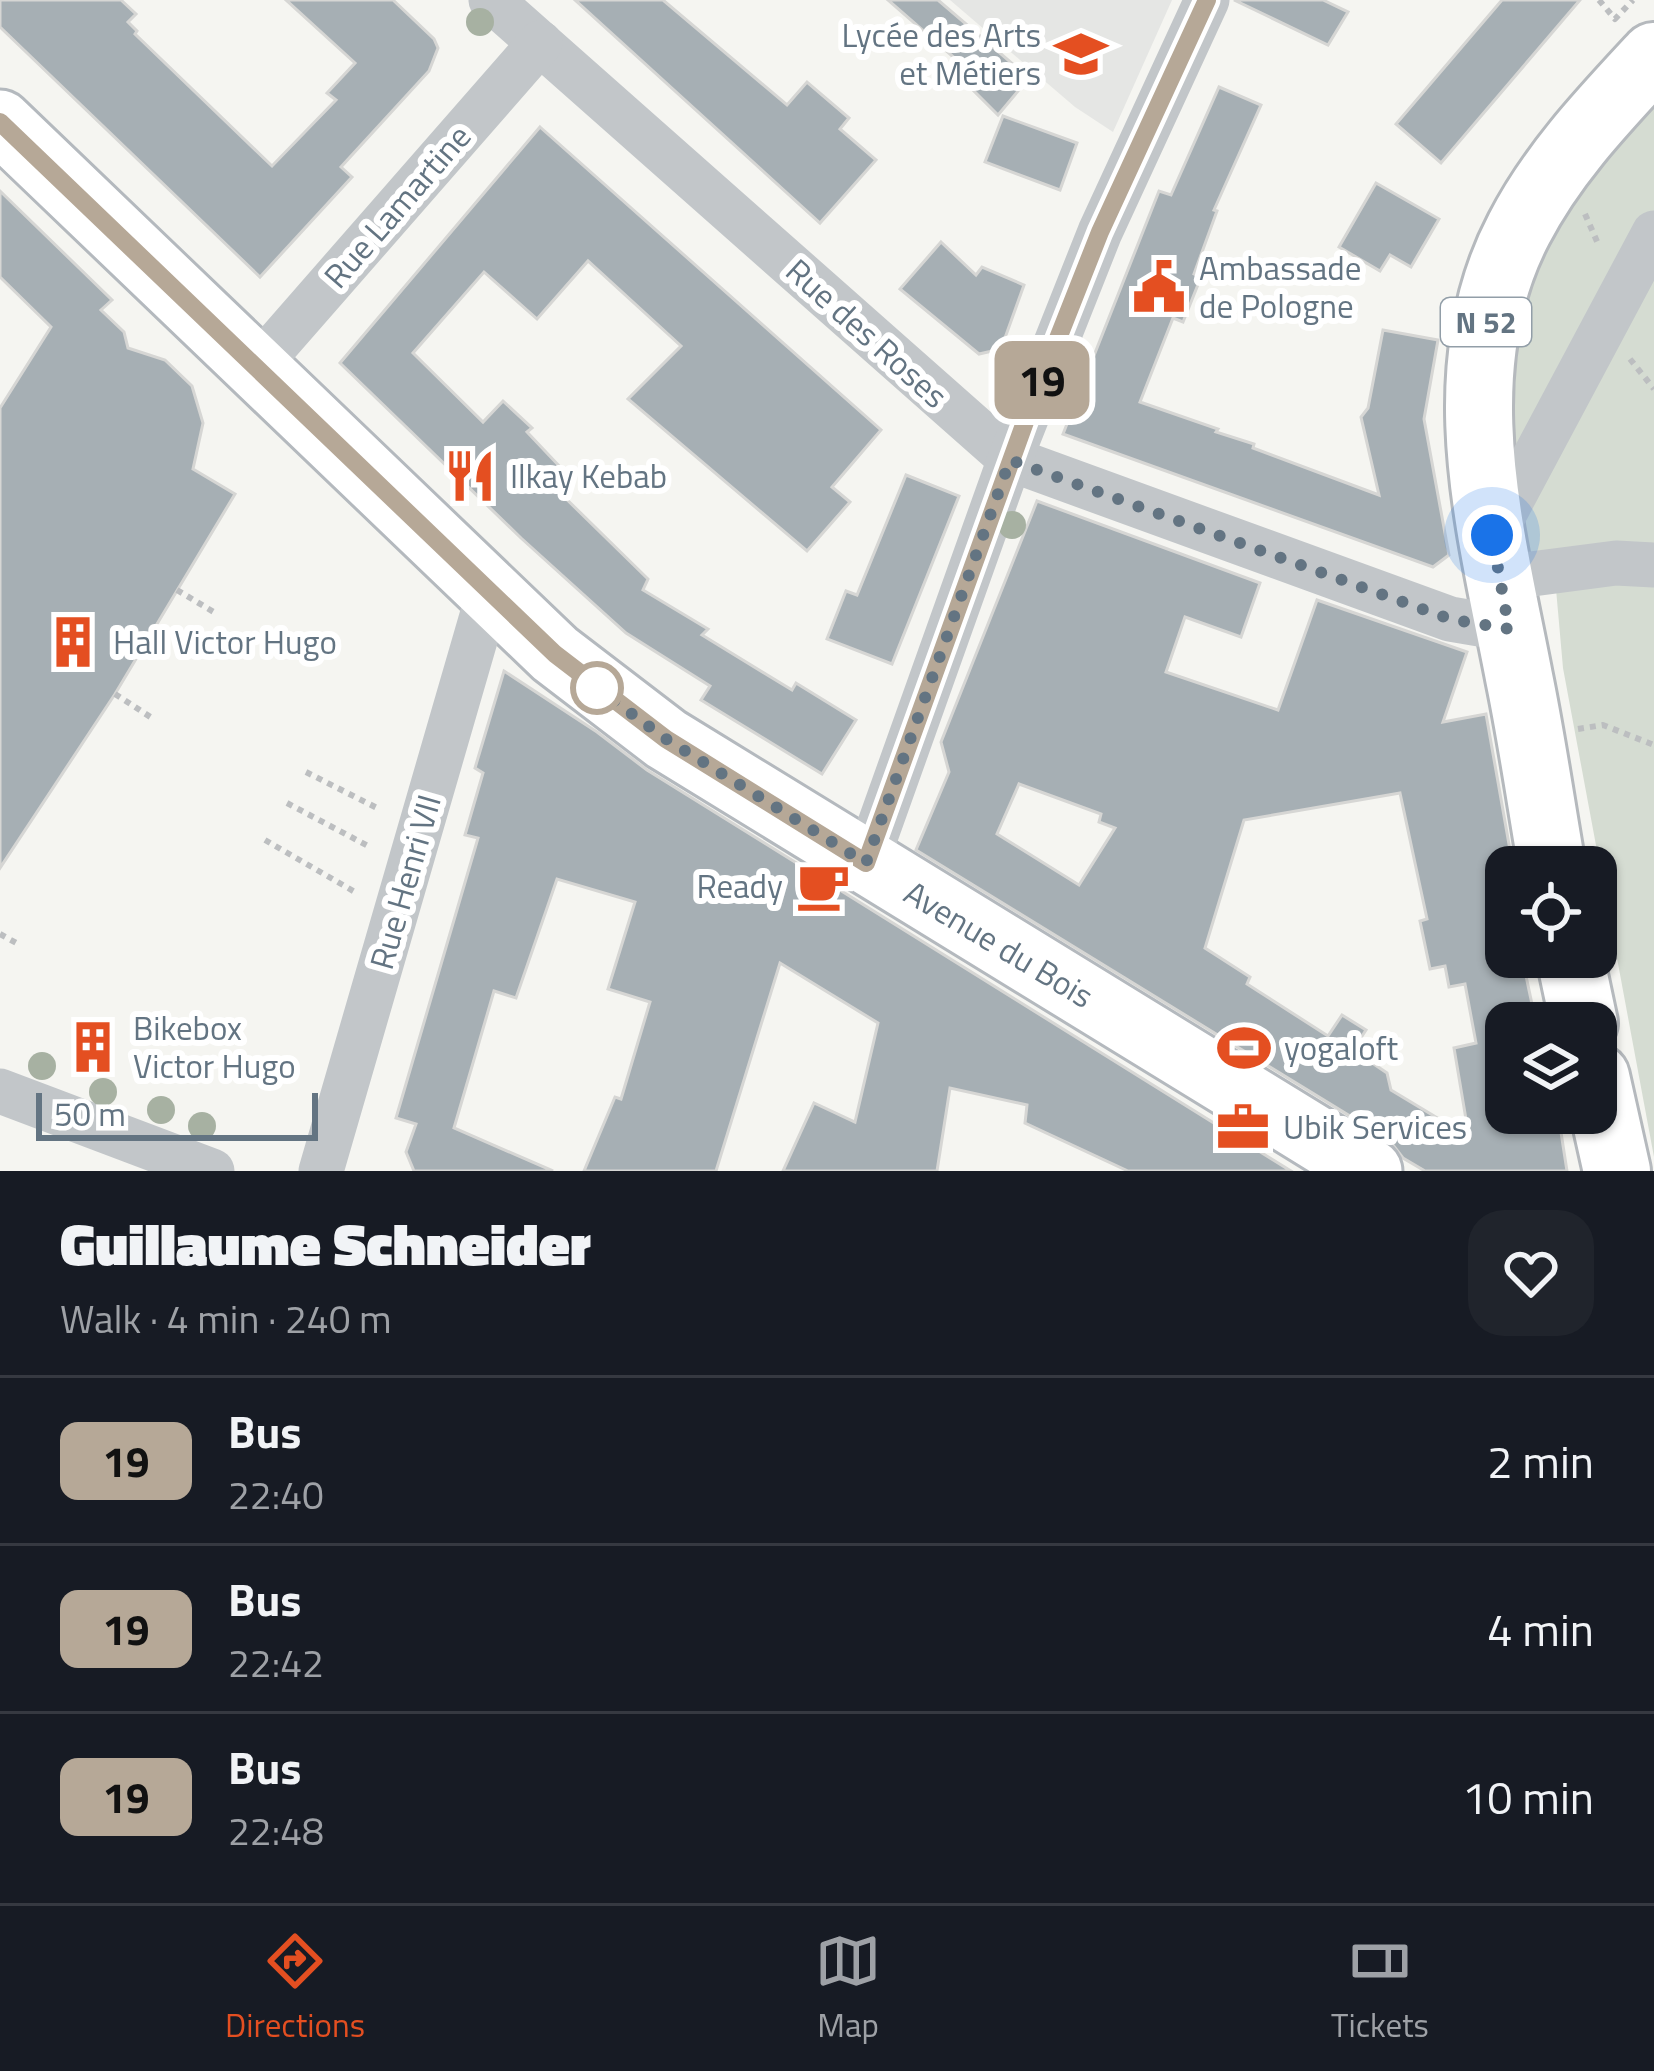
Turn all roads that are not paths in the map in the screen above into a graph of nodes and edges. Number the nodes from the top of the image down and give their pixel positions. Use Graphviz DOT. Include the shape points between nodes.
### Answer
graph roads {
  1 [pos="491,0"];
  2 [pos="1207,0"];
  3 [pos="540,43"];
  4 [pos="1654,56"];
  5 [pos="0,122"];
  6 [pos="1654,233"];
  7 [pos="255,369"];
  8 [pos="1010,460"];
  9 [pos="1654,565"];
  10 [pos="1501,581"];
  11 [pos="489,592"];
  12 [pos="1548,846"];
  13 [pos="866,863"];
  14 [pos="0,1091"];
  15 [pos="0,1112"];
  16 [pos="1608,1134"];
  17 [pos="160,1171"];
  18 [pos="212,1171"];
  19 [pos="321,1171"];
  20 [pos="1370,1171"];
  21 [pos="1616,1171"];
  1 -- 3 [label="street, Rue des Roses"];
  2 -- 8 [label="street" via="1100,232"];
  3 -- 7 [label="street, Rue Lamartine"];
  3 -- 8 [label="street, Rue des Roses"];
  4 -- 10 [label="main road, N 52" via="1546,183 1518,231 1486,319 1477,416"];
  5 -- 7 [label="main road, Avenue du Bois"];
  6 -- 10 [label="street" via="1617,300"];
  7 -- 11 [label="main road, Avenue du Bois"];
  8 -- 10 [label="street, Rue des Roses" via="1450,619"];
  8 -- 13 [label="street"];
  9 -- 10 [label="street, Rue des Roses"];
  10 -- 12 [label="main road, N 52"];
  11 -- 13 [label="main road, Avenue du Bois" via="666,739"];
  11 -- 19 [label="street, Rue Henri VII"];
  13 -- 20 [label="main road, Avenue du Bois"];
  14 -- 18 [label="street"];
  15 -- 17 [label="street"];
  16 -- 21 [label="main road"];
}
